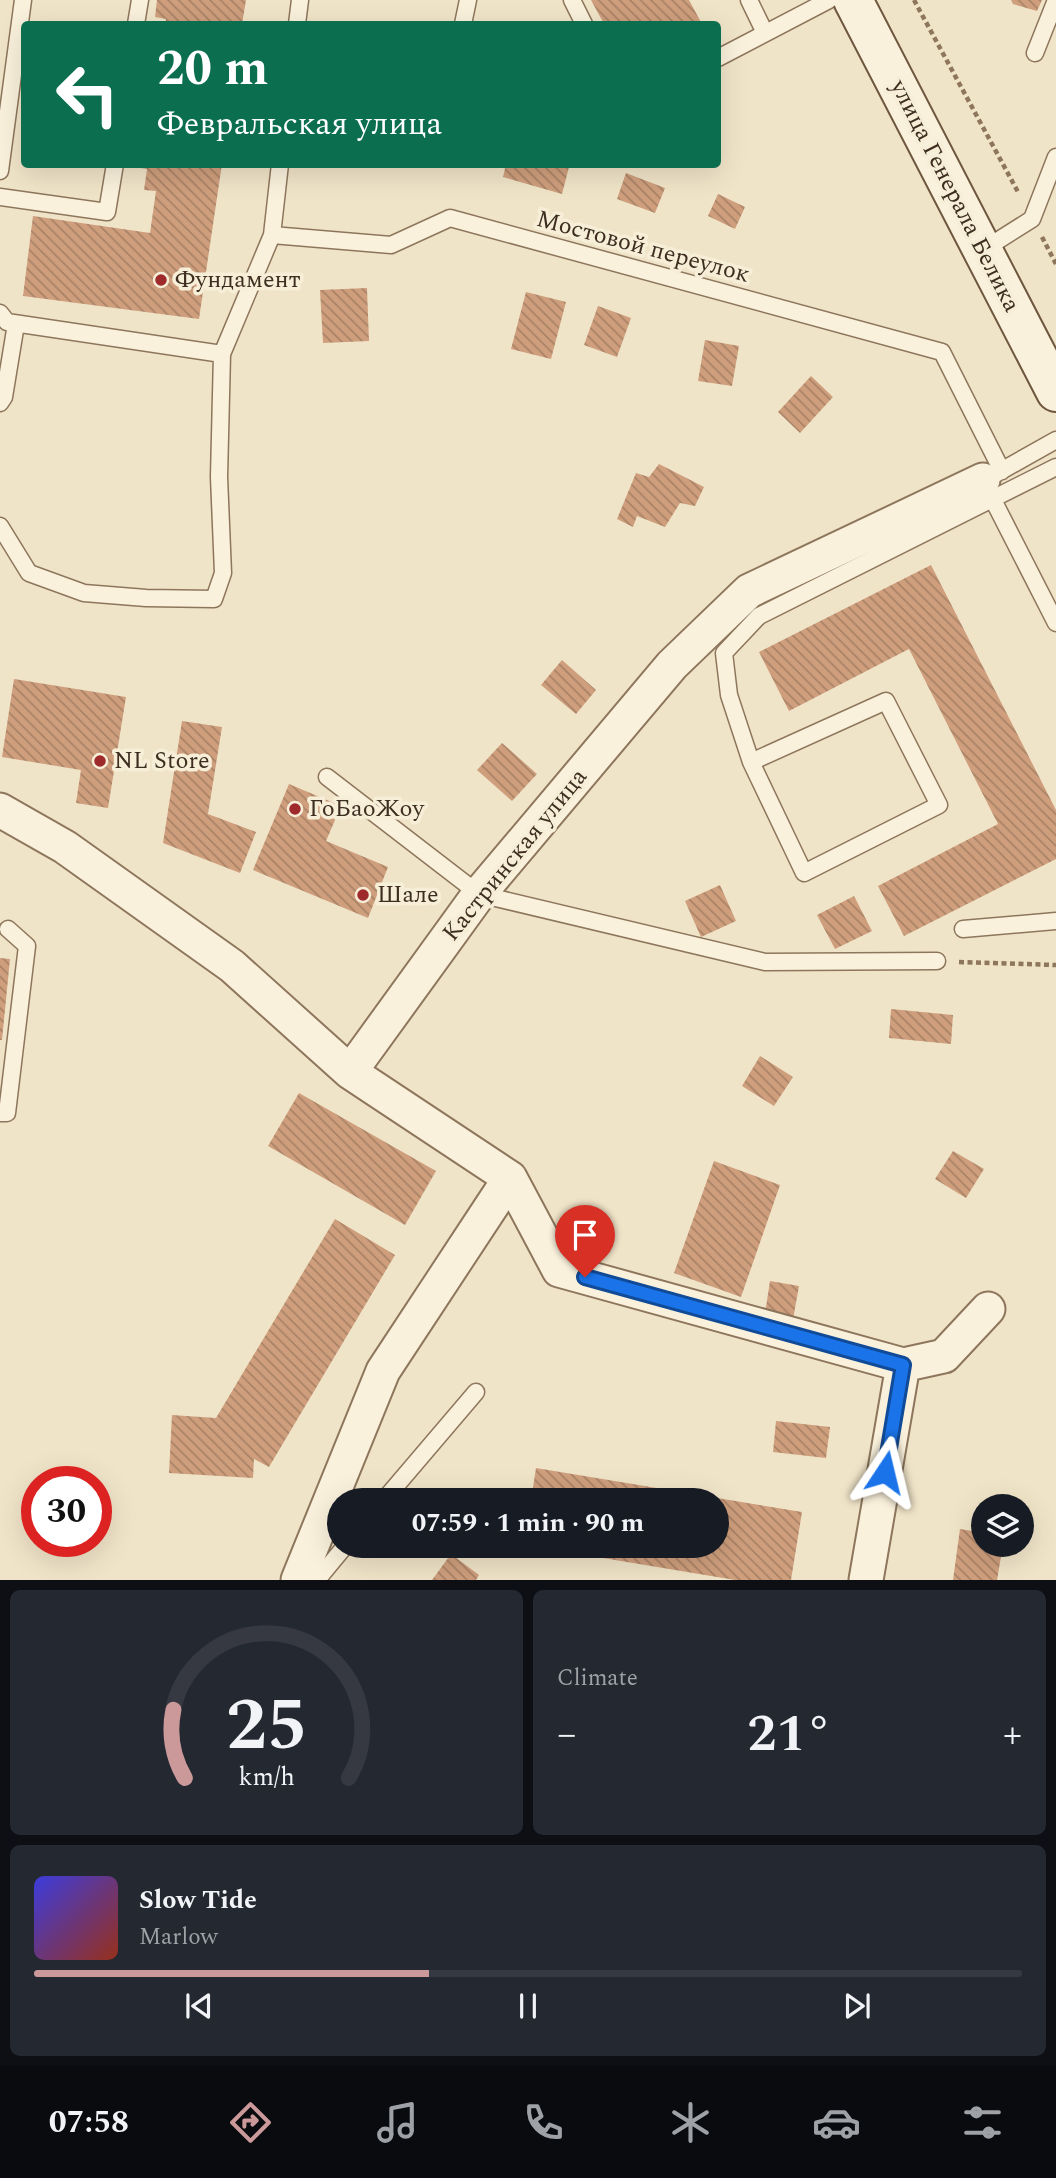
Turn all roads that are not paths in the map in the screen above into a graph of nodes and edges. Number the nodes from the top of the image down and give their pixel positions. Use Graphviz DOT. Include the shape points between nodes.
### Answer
graph roads {
  1 [pos="23,0"];
  2 [pos="140,0"];
  3 [pos="300,0"];
  4 [pos="468,0"];
  5 [pos="572,0"];
  6 [pos="748,0"];
  7 [pos="829,0"];
  8 [pos="853,0"];
  9 [pos="1056,0"];
  10 [pos="136,21"];
  11 [pos="297,21"];
  12 [pos="464,21"];
  13 [pos="582,21"];
  14 [pos="765,33"];
  15 [pos="1035,53"];
  16 [pos="721,56"];
  17 [pos="1056,157"];
  18 [pos="114,168"];
  19 [pos="280,168"];
  20 [pos="0,171"];
  21 [pos="0,197"];
  22 [pos="272,235"];
  23 [pos="983,250"];
  24 [pos="0,313"];
  25 [pos="16,324"];
  26 [pos="222,354"];
  27 [pos="1056,391"];
  28 [pos="0,403"];
  29 [pos="1056,440"];
  30 [pos="1056,467"];
  31 [pos="993,484"];
  32 [pos="0,526"];
  33 [pos="1056,624"];
  34 [pos="751,762"];
  35 [pos="327,777"];
  36 [pos="0,810"];
  37 [pos="479,894"];
  38 [pos="1056,921"];
  39 [pos="8,929"];
  40 [pos="962,929"];
  41 [pos="937,961"];
  42 [pos="350,1072"];
  43 [pos="0,1113"];
  44 [pos="510,1178"];
  45 [pos="988,1309"];
  46 [pos="903,1365"];
  47 [pos="476,1392"];
  48 [pos="394,1488"];
  49 [pos="335,1558"];
  50 [pos="298,1580"];
  51 [pos="317,1580"];
  52 [pos="866,1580"];
  1 -- 20 [label="lane"];
  2 -- 10 [label="lane"];
  3 -- 11 [label="lane"];
  4 -- 12 [label="lane"];
  5 -- 13 [label="lane"];
  6 -- 14 [label="lane"];
  7 -- 14 [label="lane"];
  8 -- 23 [label="main road, улица Генерала Белика"];
  9 -- 15 [label="lane"];
  14 -- 16 [label="lane"];
  17 -- 23 [label="lane" via="1032,219"];
  18 -- 21 [label="lane" via="107,212"];
  19 -- 22 [label="lane"];
  22 -- 26 [label="lane"];
  22 -- 31 [label="lane, Мостовой переулок" via="391,245 450,218 942,352"];
  23 -- 27 [label="main road, улица Генерала Белика"];
  24 -- 25 [label="lane" via="7,323"];
  25 -- 26 [label="lane"];
  25 -- 28 [label="lane"];
  26 -- 32 [label="lane" via="219,477 223,573 214,599 84,593 29,573"];
  29 -- 31 [label="lane, Кастринская улица"];
  30 -- 31 [label="lane"];
  31 -- 33 [label="lane, Мостовой переулок"];
  31 -- 34 [label="lane" via="759,616 723,653 729,695"];
  31 -- 37 [label="street, Кастринская улица" via="749,591 672,665"];
  34 -- 34 [label="lane" via="804,873 939,805 886,701"];
  35 -- 37 [label="lane"];
  36 -- 42 [label="street" via="65,848 232,966"];
  37 -- 41 [label="lane" via="765,962"];
  37 -- 42 [label="street, Кастринская улица"];
  38 -- 40 [label="lane"];
  39 -- 43 [label="lane" via="27,946 7,1114"];
  42 -- 44 [label="street"];
  44 -- 46 [label="street" via="559,1270"];
  44 -- 50 [label="street" via="383,1371"];
  45 -- 46 [label="street" via="944,1356"];
  46 -- 52 [label="street"];
  47 -- 48 [label="lane"];
  49 -- 51 [label="lane"];
}
